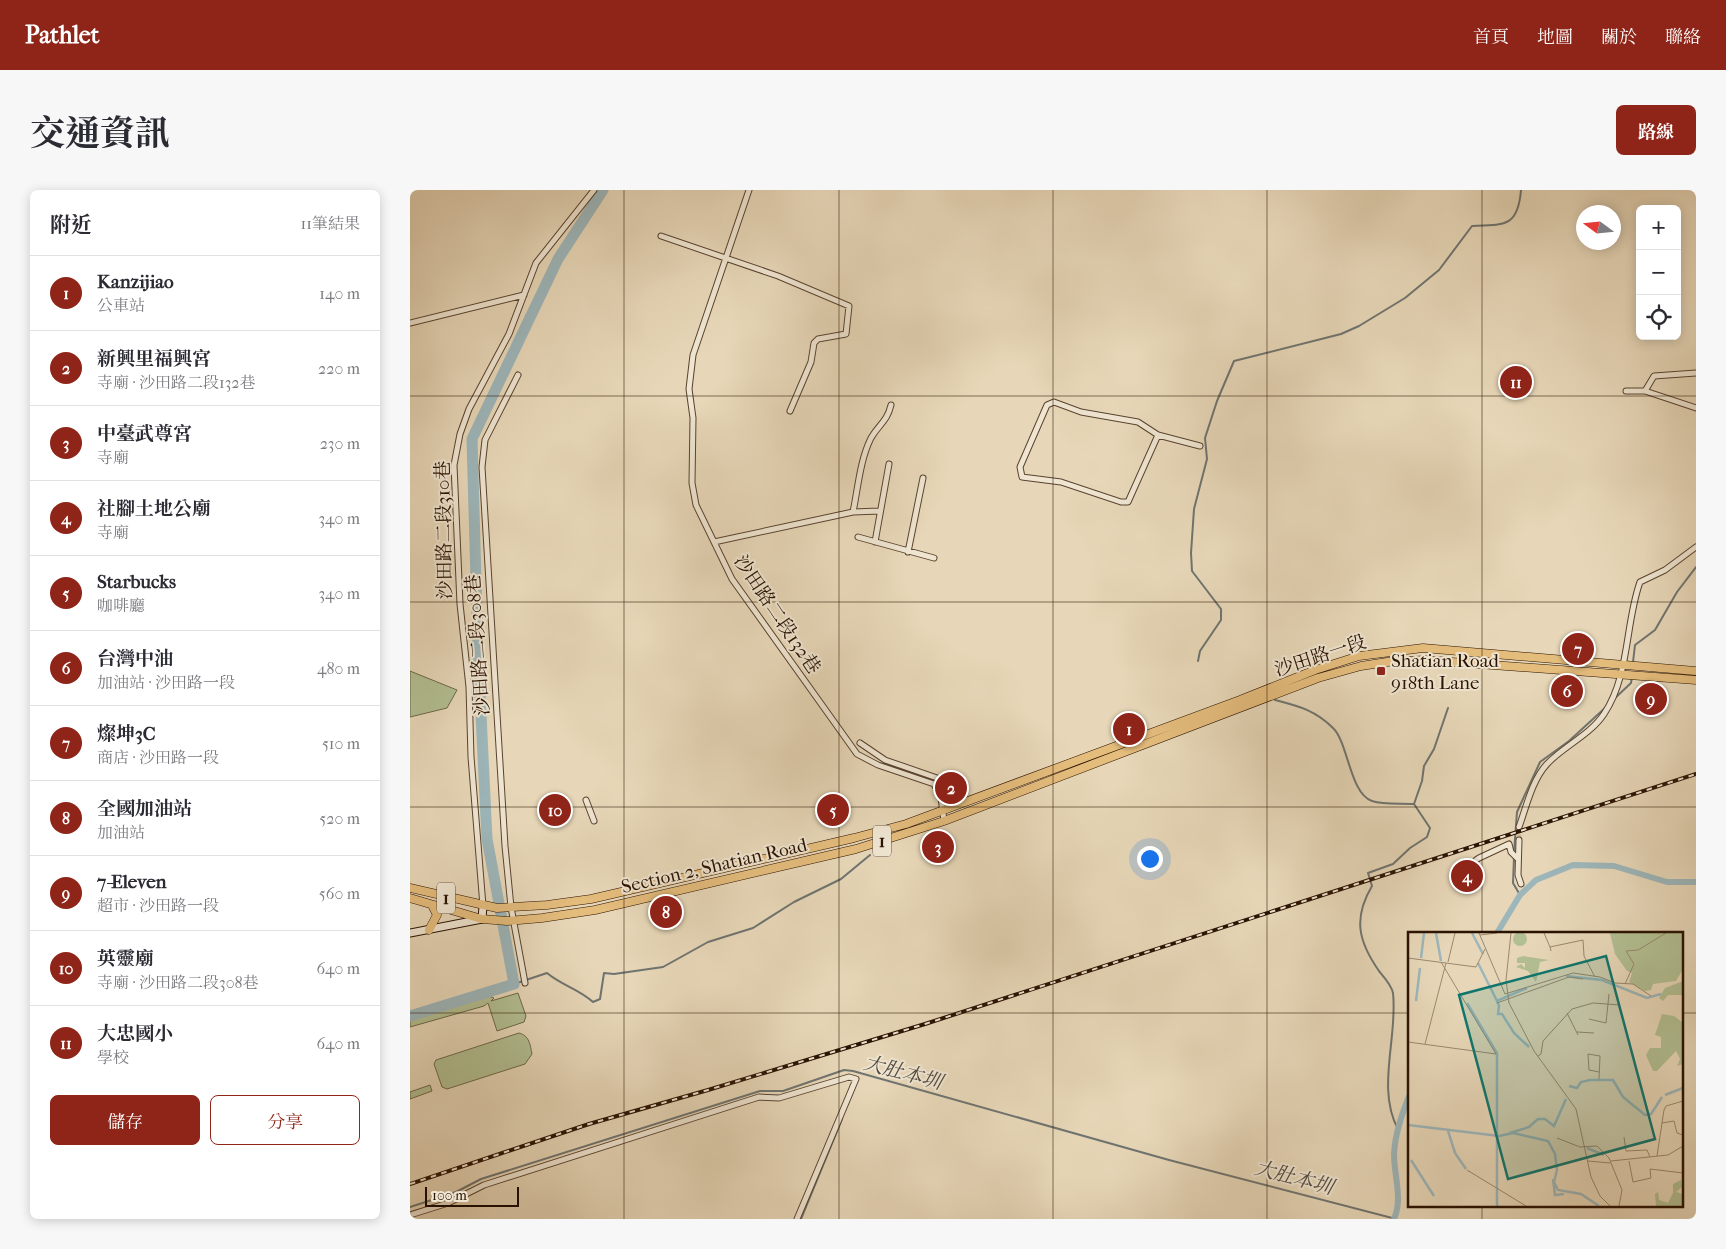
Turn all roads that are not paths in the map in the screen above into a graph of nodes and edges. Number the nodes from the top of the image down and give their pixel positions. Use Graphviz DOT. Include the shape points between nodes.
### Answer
graph roads {
  1 [pos="594,190"];
  2 [pos="749,190"];
  3 [pos="661,236"];
  4 [pos="726,259"];
  5 [pos="524,295"];
  6 [pos="410,323"];
  7 [pos="1696,373"];
  8 [pos="518,376"];
  9 [pos="1626,391"];
  10 [pos="1645,391"];
  11 [pos="891,405"];
  12 [pos="1696,408"];
  13 [pos="790,411"];
  14 [pos="1158,436"];
  15 [pos="1200,446"];
  16 [pos="889,464"];
  17 [pos="923,478"];
  18 [pos="879,511"];
  19 [pos="853,512"];
  20 [pos="858,537"];
  21 [pos="714,542"];
  22 [pos="875,542"];
  23 [pos="1696,547"];
  24 [pos="908,552"];
  25 [pos="934,558"];
  26 [pos="1622,665"];
  27 [pos="1696,671"];
  28 [pos="1620,674"];
  29 [pos="1696,680"];
  30 [pos="1241,703"];
  31 [pos="860,743"];
  32 [pos="940,780"];
  33 [pos="586,800"];
  34 [pos="943,810"];
  35 [pos="594,821"];
  36 [pos="944,821"];
  37 [pos="1519,827"];
  38 [pos="1519,840"];
  39 [pos="1517,858"];
  40 [pos="1476,875"];
  41 [pos="1521,884"];
  42 [pos="410,888"];
  43 [pos="410,898"];
  44 [pos="432,905"];
  45 [pos="483,906"];
  46 [pos="504,907"];
  47 [pos="482,919"];
  48 [pos="510,921"];
  49 [pos="429,930"];
  50 [pos="410,933"];
  51 [pos="525,983"];
  52 [pos="410,1215"];
  53 [pos="797,1219"];
  1 -- 5 [label="street, 沙田路二段310巷" via="536,263"];
  2 -- 4 [label="street, 沙田路二段132巷"];
  3 -- 4 [label="street"];
  4 -- 13 [label="street" via="778,276 849,306 846,334 818,339 814,343 811,362"];
  4 -- 21 [label="street, 沙田路二段132巷" via="693,355 690,389 692,483 696,505"];
  5 -- 6 [label="street"];
  5 -- 45 [label="street, 沙田路二段310巷" via="509,334 469,409 454,465 460,604 469,687"];
  7 -- 10 [label="street" via="1654,376"];
  8 -- 46 [label="street, 沙田路二段308巷" via="485,440 482,467"];
  9 -- 10 [label="street"];
  10 -- 12 [label="street"];
  11 -- 19 [label="street" via="888,418 872,437 865,453"];
  14 -- 14 [label="street" via="1138,422 1081,412 1054,402 1047,405 1035,431 1020,467 1022,477 1047,479 1128,502"];
  14 -- 15 [label="street"];
  16 -- 18 [label="street"];
  17 -- 24 [label="street"];
  18 -- 19 [label="street"];
  18 -- 22 [label="street"];
  19 -- 21 [label="street"];
  20 -- 22 [label="street"];
  21 -- 34 [label="street, 沙田路二段132巷" via="732,579 857,754 878,765 934,784"];
  22 -- 24 [label="street"];
  23 -- 26 [label="street" via="1665,570 1640,582 1632,604"];
  24 -- 25 [label="street"];
  26 -- 27 [label="main road, 1"];
  26 -- 28 [label="street"];
  26 -- 30 [label="main road, 沙田路一段 / 1" via="1423,648 1360,656 1315,670"];
  28 -- 29 [label="main road, 1"];
  28 -- 30 [label="main road, 沙田路一段 / 1" via="1443,661 1387,662 1318,678"];
  28 -- 37 [label="street" via="1604,715 1545,766"];
  30 -- 34 [label="main road, Section 2, Shatian Road / 1"];
  30 -- 36 [label="main road, Section 2, Shatian Road / 1"];
  31 -- 32 [label="street" via="885,760"];
  33 -- 35 [label="street"];
  34 -- 36 [label="street, 沙田路二段132巷"];
  34 -- 46 [label="main road, Section 2, Shatian Road / 1" via="854,838 607,895 547,905"];
  36 -- 48 [label="main road, Section 2, Shatian Road / 1" via="856,849 595,910"];
  38 -- 39 [label="street"];
  39 -- 40 [label="street" via="1511,852 1510,844 1476,860"];
  39 -- 41 [label="street"];
  42 -- 45 [label="main road, 1"];
  43 -- 44 [label="main road, 1"];
  44 -- 47 [label="main road, 1"];
  44 -- 49 [label="main road" via="437,915"];
  45 -- 46 [label="main road, Section 2, Shatian Road / 1"];
  45 -- 47 [label="street"];
  46 -- 48 [label="street, 沙田路二段308巷"];
  47 -- 48 [label="main road, Section 2, Shatian Road / 1"];
  47 -- 49 [label="street, Section 2, Shatian Road"];
  48 -- 51 [label="street, 沙田路二段308巷"];
  49 -- 50 [label="street, Section 2, Shatian Road"];
  52 -- 53 [label="street" via="448,1203 484,1185 759,1097 779,1098 849,1076 856,1078"];
}
